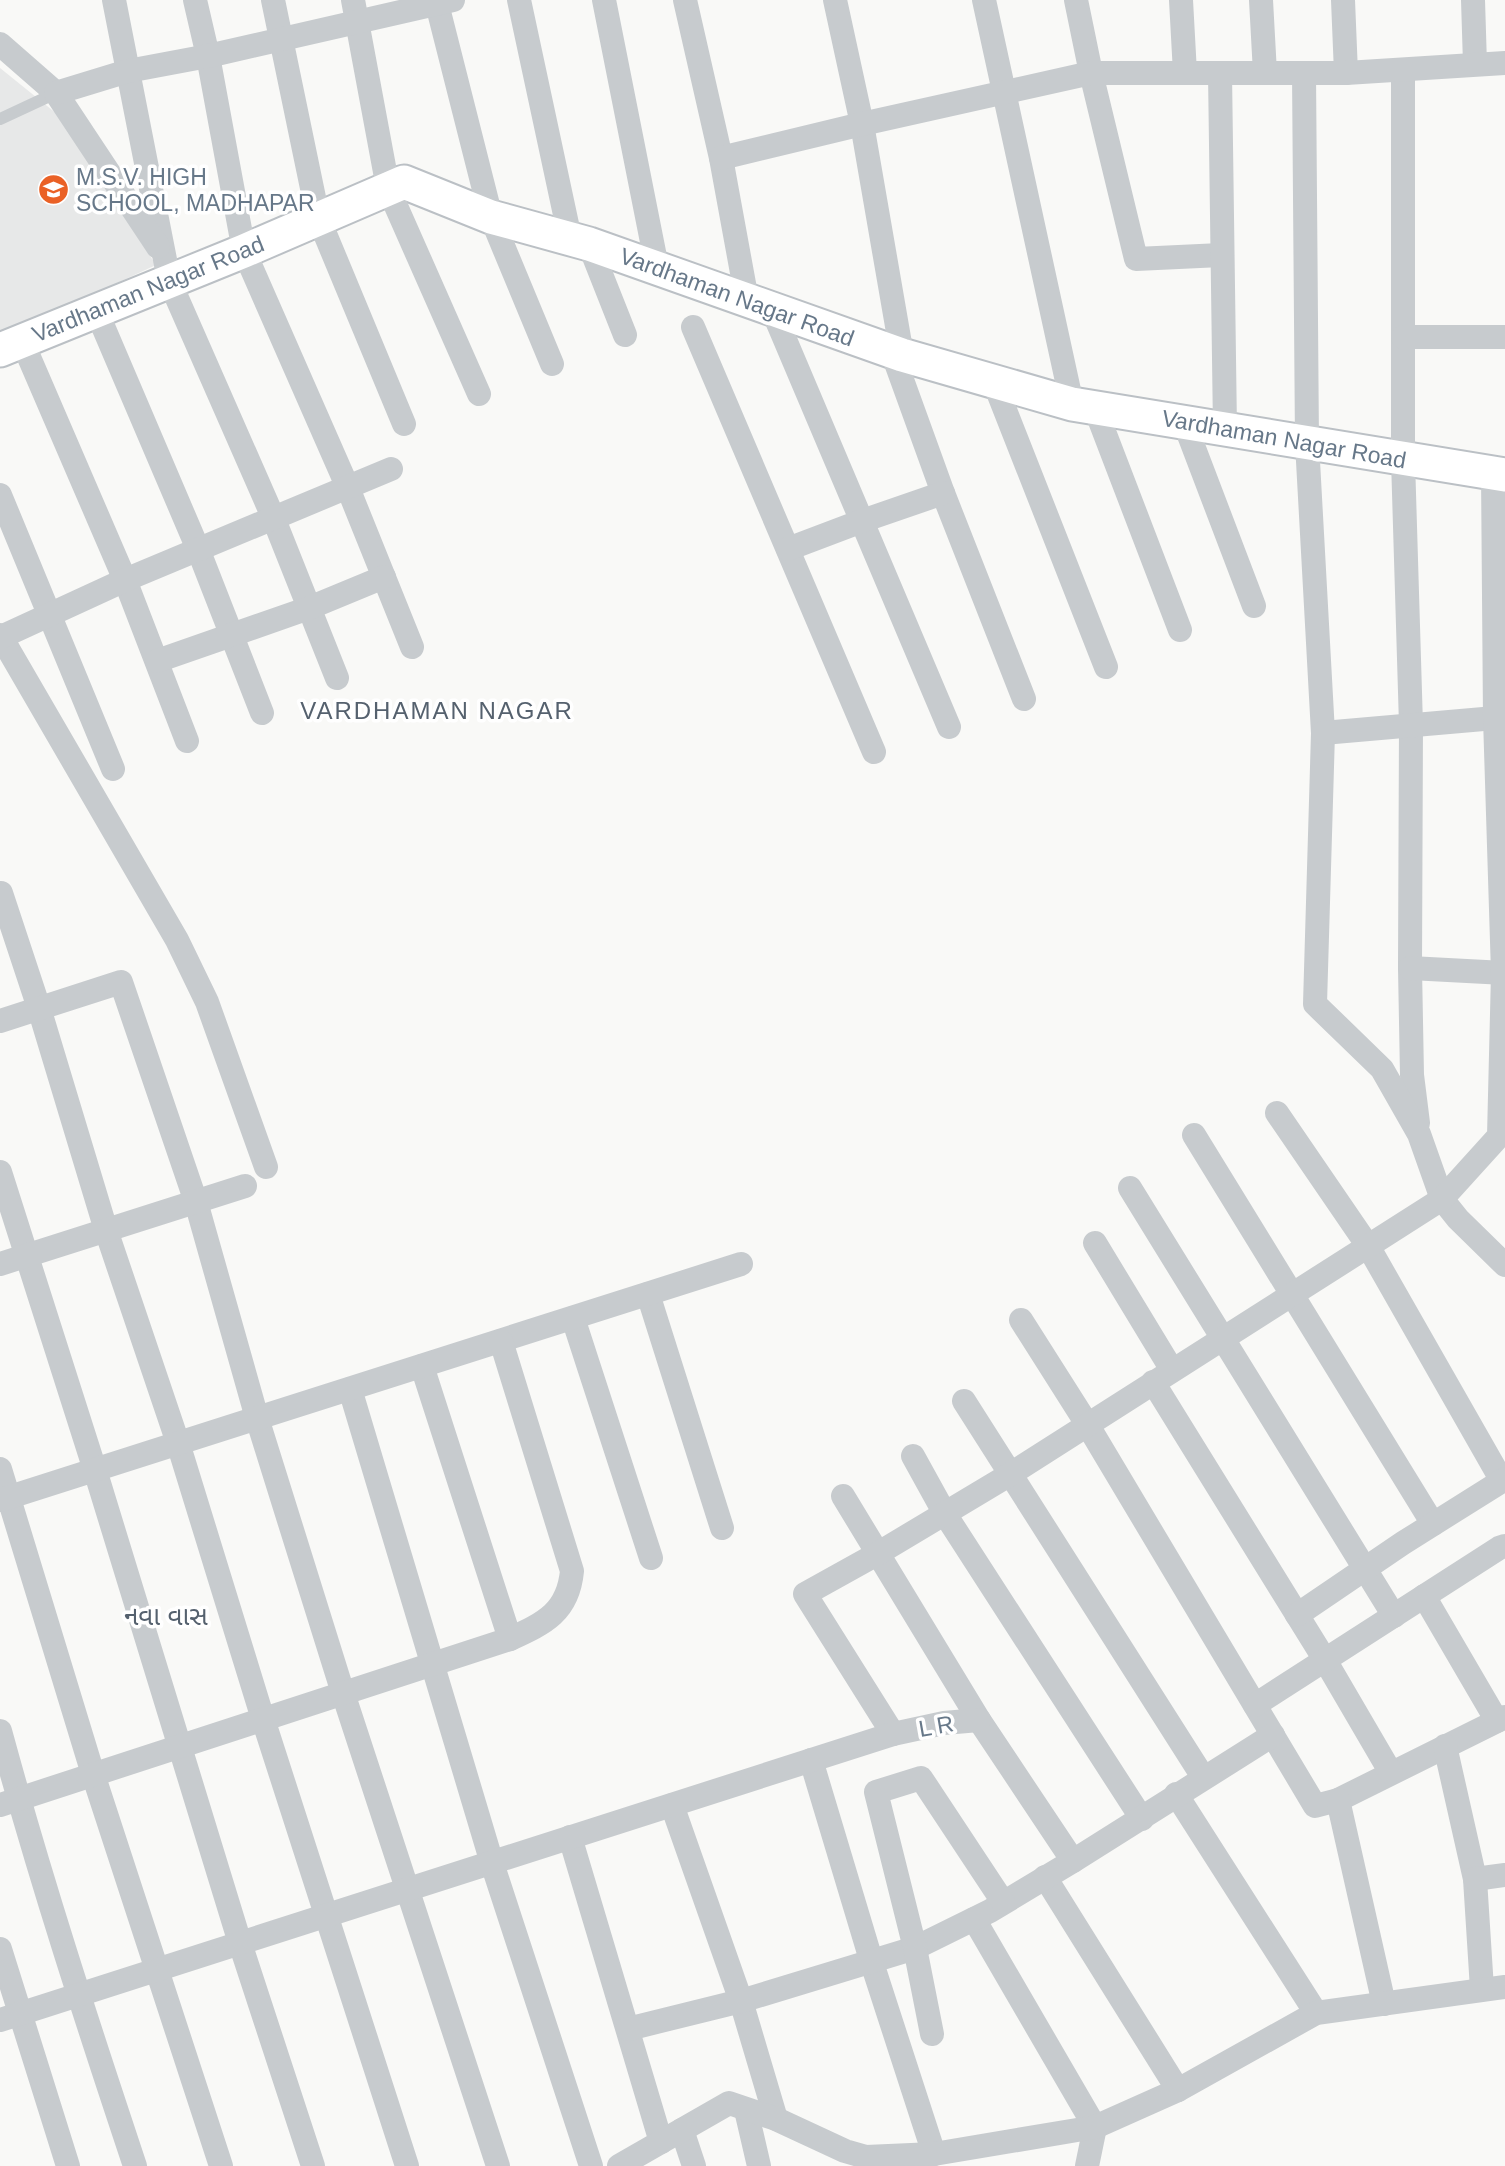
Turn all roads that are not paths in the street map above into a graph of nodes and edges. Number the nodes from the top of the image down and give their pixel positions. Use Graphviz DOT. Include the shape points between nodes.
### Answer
graph roads {
  1 [pos="114,0"];
  2 [pos="195,0"];
  3 [pos="273,0"];
  4 [pos="519,0"];
  5 [pos="604,0"];
  6 [pos="685,0"];
  7 [pos="835,0"];
  8 [pos="984,0"];
  9 [pos="1076,0"];
  10 [pos="1181,0"];
  11 [pos="1261,0"];
  12 [pos="1343,0"];
  13 [pos="1473,0"];
  14 [pos="442,1"];
  15 [pos="355,10"];
  16 [pos="282,37"];
  17 [pos="0,44"];
  18 [pos="208,56"];
  19 [pos="1505,63"];
  20 [pos="1475,64"];
  21 [pos="1404,70"];
  22 [pos="128,71"];
  23 [pos="1220,72"];
  24 [pos="1091,73"];
  25 [pos="1185,73"];
  26 [pos="1265,73"];
  27 [pos="1304,73"];
  28 [pos="1346,73"];
  29 [pos="1004,92"];
  30 [pos="56,93"];
  31 [pos="0,119"];
  32 [pos="862,124"];
  33 [pos="721,159"];
  34 [pos="388,188"];
  35 [pos="318,217"];
  36 [pos="491,217"];
  37 [pos="579,241"];
  38 [pos="244,251"];
  39 [pos="1221,255"];
  40 [pos="657,267"];
  41 [pos="166,268"];
  42 [pos="760,305"];
  43 [pos="96,310"];
  44 [pos="693,327"];
  45 [pos="625,335"];
  46 [pos="1403,337"];
  47 [pos="1505,337"];
  48 [pos="11,345"];
  49 [pos="897,354"];
  50 [pos="552,364"];
  51 [pos="994,382"];
  52 [pos="479,394"];
  53 [pos="1084,406"];
  54 [pos="1184,422"];
  55 [pos="404,424"];
  56 [pos="1225,429"];
  57 [pos="1307,443"];
  58 [pos="1403,460"];
  59 [pos="391,469"];
  60 [pos="1499,474"];
  61 [pos="348,488"];
  62 [pos="943,493"];
  63 [pos="0,495"];
  64 [pos="273,517"];
  65 [pos="862,521"];
  66 [pos="198,549"];
  67 [pos="788,549"];
  68 [pos="384,577"];
  69 [pos="125,580"];
  70 [pos="1254,606"];
  71 [pos="309,608"];
  72 [pos="50,613"];
  73 [pos="1180,630"];
  74 [pos="232,635"];
  75 [pos="0,636"];
  76 [pos="412,647"];
  77 [pos="157,661"];
  78 [pos="1106,667"];
  79 [pos="337,678"];
  80 [pos="1024,699"];
  81 [pos="262,713"];
  82 [pos="1500,719"];
  83 [pos="1411,725"];
  84 [pos="949,727"];
  85 [pos="1323,733"];
  86 [pos="187,741"];
  87 [pos="874,751"];
  88 [pos="113,769"];
  89 [pos="1,893"];
  90 [pos="1409,968"];
  91 [pos="1504,973"];
  92 [pos="39,1008"];
  93 [pos="0,1020"];
  94 [pos="1277,1112"];
  95 [pos="1419,1134"];
  96 [pos="1195,1135"];
  97 [pos="266,1167"];
  98 [pos="0,1172"];
  99 [pos="245,1186"];
  100 [pos="1130,1188"];
  101 [pos="1442,1199"];
  102 [pos="196,1202"];
  103 [pos="106,1230"];
  104 [pos="1095,1242"];
  105 [pos="1368,1246"];
  106 [pos="26,1256"];
  107 [pos="0,1264"];
  108 [pos="741,1264"];
  109 [pos="1505,1265"];
  110 [pos="648,1294"];
  111 [pos="1292,1294"];
  112 [pos="573,1318"];
  113 [pos="1021,1320"];
  114 [pos="1223,1337"];
  115 [pos="501,1341"];
  116 [pos="422,1366"];
  117 [pos="1162,1376"];
  118 [pos="350,1389"];
  119 [pos="964,1401"];
  120 [pos="257,1418"];
  121 [pos="1087,1424"];
  122 [pos="178,1443"];
  123 [pos="913,1456"];
  124 [pos="0,1469"];
  125 [pos="95,1470"];
  126 [pos="1009,1475"];
  127 [pos="1504,1480"];
  128 [pos="843,1496"];
  129 [pos="4,1498"];
  130 [pos="945,1514"];
  131 [pos="1433,1524"];
  132 [pos="722,1528"];
  133 [pos="1503,1551"];
  134 [pos="877,1554"];
  135 [pos="651,1558"];
  136 [pos="1365,1569"];
  137 [pos="1424,1596"];
  138 [pos="1297,1615"];
  139 [pos="1394,1616"];
  140 [pos="510,1639"];
  141 [pos="1325,1660"];
  142 [pos="433,1664"];
  143 [pos="343,1693"];
  144 [pos="1255,1705"];
  145 [pos="263,1719"];
  146 [pos="1501,1719"];
  147 [pos="979,1720"];
  148 [pos="0,1731"];
  149 [pos="893,1734"];
  150 [pos="1273,1735"];
  151 [pos="1445,1746"];
  152 [pos="179,1747"];
  153 [pos="811,1760"];
  154 [pos="1391,1773"];
  155 [pos="93,1774"];
  156 [pos="1203,1777"];
  157 [pos="1176,1794"];
  158 [pos="1338,1800"];
  159 [pos="9,1802"];
  160 [pos="672,1805"];
  161 [pos="1142,1819"];
  162 [pos="570,1837"];
  163 [pos="1073,1861"];
  164 [pos="492,1863"];
  165 [pos="1505,1875"];
  166 [pos="1045,1877"];
  167 [pos="1475,1879"];
  168 [pos="407,1890"];
  169 [pos="1003,1902"];
  170 [pos="327,1915"];
  171 [pos="974,1919"];
  172 [pos="240,1943"];
  173 [pos="915,1948"];
  174 [pos="0,1949"];
  175 [pos="872,1963"];
  176 [pos="156,1970"];
  177 [pos="1494,1988"];
  178 [pos="78,1995"];
  179 [pos="741,2001"];
  180 [pos="1384,2004"];
  181 [pos="1316,2013"];
  182 [pos="10,2017"];
  183 [pos="628,2029"];
  184 [pos="932,2034"];
  185 [pos="1178,2090"];
  186 [pos="746,2110"];
  187 [pos="776,2119"];
  188 [pos="1095,2127"];
  189 [pos="672,2136"];
  190 [pos="929,2160"];
  191 [pos="68,2166"];
  192 [pos="135,2166"];
  193 [pos="221,2166"];
  194 [pos="313,2166"];
  195 [pos="407,2166"];
  196 [pos="498,2166"];
  197 [pos="591,2166"];
  198 [pos="619,2166"];
  199 [pos="694,2166"];
  200 [pos="759,2166"];
  201 [pos="1087,2166"];
  1 -- 22 [label="street"];
  2 -- 18 [label="street"];
  3 -- 16 [label="street"];
  4 -- 37 [label="street"];
  5 -- 40 [label="street"];
  6 -- 33 [label="street"];
  7 -- 32 [label="street"];
  8 -- 29 [label="street"];
  9 -- 24 [label="street"];
  10 -- 25 [label="street"];
  11 -- 26 [label="street"];
  12 -- 28 [label="street"];
  13 -- 20 [label="street"];
  14 -- 15 [label="street"];
  14 -- 36 [label="street"];
  15 -- 16 [label="street"];
  15 -- 34 [label="street"];
  16 -- 18 [label="street"];
  16 -- 35 [label="street"];
  17 -- 30 [label="street, Vardhaman Nagar Road"];
  18 -- 22 [label="street"];
  18 -- 38 [label="street"];
  19 -- 20 [label="street"];
  20 -- 21 [label="street"];
  21 -- 28 [label="street"];
  21 -- 46 [label="street"];
  22 -- 30 [label="street"];
  22 -- 41 [label="street"];
  23 -- 25 [label="street"];
  23 -- 26 [label="street"];
  23 -- 39 [label="street"];
  24 -- 25 [label="street"];
  24 -- 29 [label="street"];
  24 -- 39 [label="street" via="1136,259"];
  26 -- 27 [label="street"];
  27 -- 28 [label="street"];
  27 -- 57 [label="street"];
  29 -- 32 [label="street"];
  29 -- 53 [label="street"];
  30 -- 31 [label="lane"];
  30 -- 41 [label="street, Vardhaman Nagar Road"];
  32 -- 33 [label="street"];
  32 -- 49 [label="street"];
  33 -- 42 [label="street"];
  34 -- 35 [label="street, Vardhaman Nagar Road"];
  34 -- 36 [label="street, Vardhaman Nagar Road" via="404,182"];
  34 -- 52 [label="street"];
  35 -- 38 [label="street, Vardhaman Nagar Road"];
  35 -- 55 [label="street"];
  36 -- 37 [label="street, Vardhaman Nagar Road"];
  36 -- 50 [label="street"];
  37 -- 40 [label="street, Vardhaman Nagar Road"];
  37 -- 45 [label="street"];
  38 -- 41 [label="street, Vardhaman Nagar Road"];
  38 -- 61 [label="street"];
  39 -- 56 [label="street"];
  40 -- 42 [label="street, Vardhaman Nagar Road"];
  41 -- 43 [label="street, Vardhaman Nagar Road"];
  41 -- 64 [label="street"];
  42 -- 49 [label="street, Vardhaman Nagar Road"];
  42 -- 65 [label="street"];
  43 -- 48 [label="street, Vardhaman Nagar Road"];
  43 -- 66 [label="street"];
  44 -- 67 [label="street"];
  46 -- 47 [label="street"];
  46 -- 58 [label="street"];
  48 -- 69 [label="street"];
  49 -- 51 [label="street, Vardhaman Nagar Road"];
  49 -- 62 [label="street"];
  51 -- 53 [label="street, Vardhaman Nagar Road"];
  51 -- 78 [label="street"];
  53 -- 54 [label="street, Vardhaman Nagar Road"];
  53 -- 73 [label="street"];
  54 -- 56 [label="street, Vardhaman Nagar Road"];
  54 -- 70 [label="street"];
  56 -- 57 [label="street, Vardhaman Nagar Road"];
  57 -- 58 [label="street, Vardhaman Nagar Road"];
  57 -- 85 [label="street"];
  58 -- 60 [label="street, Vardhaman Nagar Road"];
  58 -- 83 [label="street"];
  59 -- 61 [label="street"];
  60 -- 82 [label="street"];
  61 -- 64 [label="street"];
  61 -- 68 [label="street"];
  62 -- 65 [label="street"];
  62 -- 80 [label="street"];
  63 -- 72 [label="street"];
  64 -- 66 [label="street"];
  64 -- 71 [label="street"];
  65 -- 67 [label="street"];
  65 -- 84 [label="street"];
  66 -- 69 [label="street"];
  66 -- 74 [label="street"];
  67 -- 87 [label="street"];
  68 -- 71 [label="street"];
  68 -- 76 [label="street"];
  69 -- 72 [label="street"];
  69 -- 77 [label="street"];
  71 -- 74 [label="street"];
  71 -- 79 [label="street"];
  72 -- 75 [label="street"];
  72 -- 88 [label="street"];
  74 -- 77 [label="street"];
  74 -- 81 [label="street"];
  75 -- 97 [label="street" via="177,940 207,1002"];
  77 -- 86 [label="street"];
  82 -- 83 [label="street"];
  82 -- 91 [label="street"];
  83 -- 85 [label="street"];
  83 -- 90 [label="street"];
  85 -- 95 [label="street" via="1315,1004 1382,1069"];
  89 -- 92 [label="street"];
  90 -- 91 [label="street"];
  90 -- 95 [label="street"];
  91 -- 101 [label="street" via="1499,1136"];
  92 -- 93 [label="street"];
  92 -- 102 [label="street" via="121,982"];
  92 -- 103 [label="street"];
  94 -- 105 [label="street"];
  95 -- 101 [label="street"];
  96 -- 111 [label="street"];
  98 -- 106 [label="street"];
  99 -- 102 [label="street"];
  100 -- 114 [label="street"];
  101 -- 105 [label="street"];
  101 -- 109 [label="street"];
  102 -- 103 [label="street"];
  102 -- 120 [label="street"];
  103 -- 106 [label="street"];
  103 -- 122 [label="street"];
  104 -- 117 [label="street"];
  105 -- 111 [label="street"];
  105 -- 127 [label="street"];
  106 -- 107 [label="street"];
  106 -- 125 [label="street"];
  108 -- 110 [label="street"];
  110 -- 112 [label="street"];
  110 -- 132 [label="street"];
  111 -- 114 [label="street"];
  111 -- 131 [label="street"];
  112 -- 115 [label="street"];
  112 -- 135 [label="street"];
  113 -- 121 [label="street"];
  114 -- 117 [label="street"];
  114 -- 136 [label="street"];
  115 -- 116 [label="street"];
  115 -- 140 [label="street" via="572,1571 567,1595 557,1610 541,1624"];
  116 -- 118 [label="street"];
  116 -- 140 [label="street"];
  117 -- 121 [label="street"];
  117 -- 138 [label="street"];
  118 -- 120 [label="street"];
  118 -- 142 [label="street"];
  119 -- 126 [label="street"];
  120 -- 122 [label="street"];
  120 -- 143 [label="street"];
  121 -- 126 [label="street"];
  121 -- 144 [label="street"];
  122 -- 125 [label="street"];
  122 -- 145 [label="street"];
  123 -- 130 [label="street"];
  124 -- 129 [label="street"];
  125 -- 129 [label="street"];
  125 -- 152 [label="street"];
  126 -- 130 [label="street"];
  126 -- 156 [label="street"];
  127 -- 131 [label="street"];
  128 -- 134 [label="street"];
  129 -- 155 [label="street"];
  130 -- 134 [label="street"];
  130 -- 161 [label="street"];
  131 -- 136 [label="street"];
  133 -- 137 [label="street"];
  134 -- 147 [label="street"];
  134 -- 149 [label="street" via="804,1594"];
  136 -- 138 [label="street"];
  136 -- 139 [label="street"];
  137 -- 139 [label="street"];
  137 -- 146 [label="street"];
  138 -- 141 [label="street"];
  139 -- 141 [label="street"];
  140 -- 142 [label="street"];
  141 -- 144 [label="street"];
  141 -- 154 [label="street"];
  142 -- 143 [label="street"];
  142 -- 164 [label="street"];
  143 -- 145 [label="street"];
  143 -- 168 [label="street"];
  144 -- 150 [label="street"];
  145 -- 152 [label="street"];
  145 -- 170 [label="street"];
  146 -- 151 [label="street"];
  147 -- 149 [label="street, L R"];
  147 -- 163 [label="street"];
  148 -- 159 [label="street"];
  149 -- 153 [label="street, L R"];
  150 -- 156 [label="street"];
  150 -- 158 [label="street" via="1315,1806"];
  151 -- 154 [label="street"];
  151 -- 167 [label="street"];
  152 -- 155 [label="street"];
  152 -- 172 [label="street"];
  153 -- 160 [label="street, L R"];
  153 -- 175 [label="street"];
  154 -- 158 [label="street"];
  155 -- 159 [label="street"];
  155 -- 176 [label="street"];
  156 -- 157 [label="street"];
  157 -- 161 [label="street"];
  157 -- 181 [label="street"];
  158 -- 180 [label="street"];
  159 -- 178 [label="street"];
  160 -- 162 [label="street, L R"];
  160 -- 179 [label="street"];
  161 -- 163 [label="street"];
  162 -- 164 [label="street, L R"];
  162 -- 183 [label="street"];
  163 -- 166 [label="street"];
  164 -- 168 [label="street, L R"];
  164 -- 197 [label="street"];
  165 -- 167 [label="street"];
  166 -- 169 [label="street"];
  166 -- 185 [label="street"];
  167 -- 177 [label="street"];
  168 -- 170 [label="street, L R"];
  168 -- 196 [label="street"];
  169 -- 171 [label="street"];
  169 -- 173 [label="street" via="921,1778 876,1792"];
  170 -- 172 [label="street, L R"];
  170 -- 195 [label="street"];
  171 -- 173 [label="street"];
  171 -- 188 [label="street"];
  172 -- 176 [label="street, L R"];
  172 -- 194 [label="street"];
  173 -- 175 [label="street"];
  173 -- 184 [label="street"];
  174 -- 182 [label="street"];
  175 -- 179 [label="street"];
  175 -- 190 [label="street"];
  176 -- 178 [label="street, L R"];
  176 -- 193 [label="street"];
  177 -- 180 [label="street"];
  178 -- 182 [label="street, L R"];
  178 -- 192 [label="street"];
  179 -- 183 [label="street"];
  179 -- 187 [label="street"];
  180 -- 181 [label="street"];
  181 -- 185 [label="street"];
  182 -- 191 [label="street"];
  183 -- 189 [label="street"];
  185 -- 188 [label="street"];
  186 -- 187 [label="street"];
  186 -- 189 [label="street" via="729,2103"];
  186 -- 200 [label="street"];
  187 -- 190 [label="street" via="866,2157"];
  188 -- 190 [label="street"];
  188 -- 201 [label="street"];
  189 -- 198 [label="street"];
  189 -- 199 [label="street"];
}
